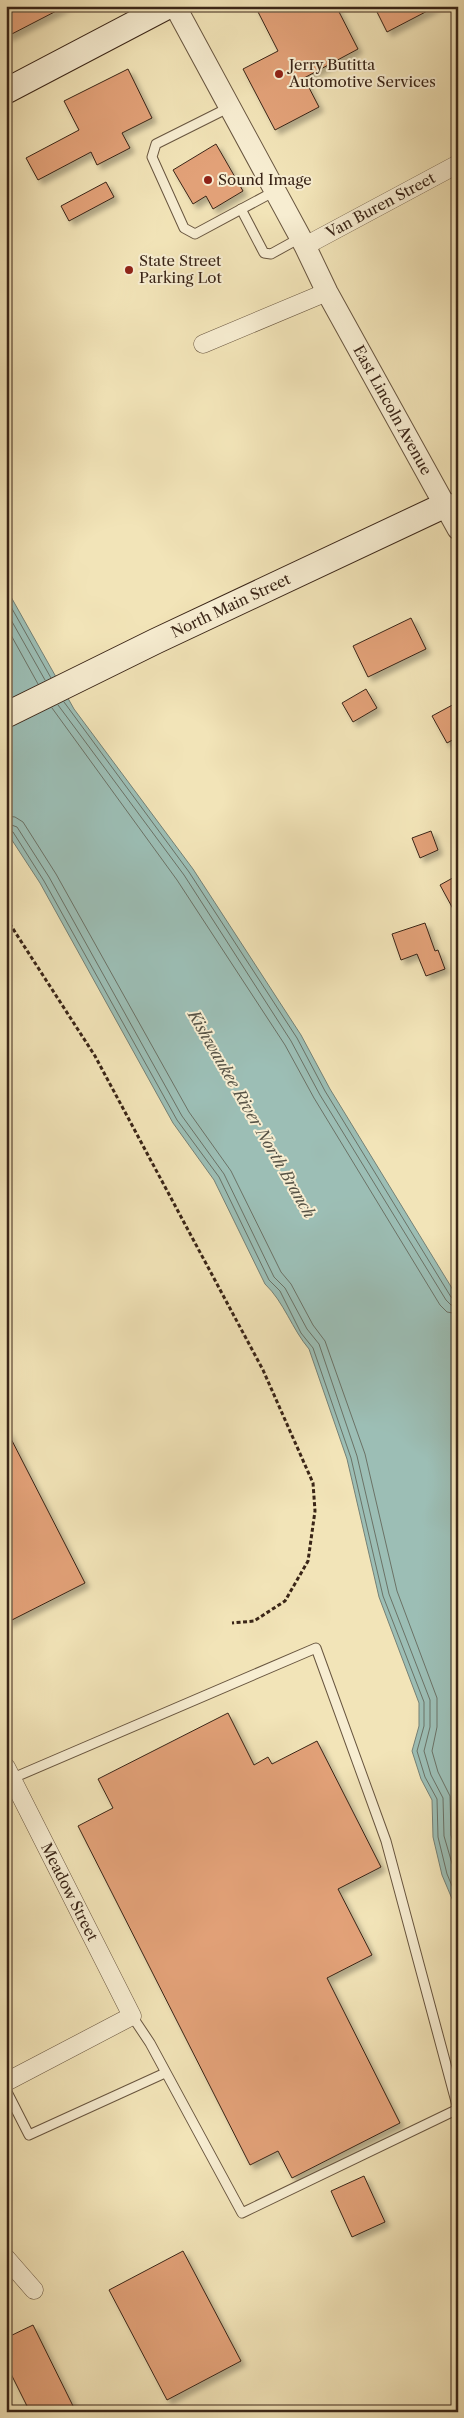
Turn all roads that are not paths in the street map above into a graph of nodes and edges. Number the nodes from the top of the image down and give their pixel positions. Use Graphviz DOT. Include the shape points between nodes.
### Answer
graph roads {
  1 [pos="168,6"];
  2 [pos="175,6"];
  3 [pos="6,91"];
  4 [pos="230,107"];
  5 [pos="458,164"];
  6 [pos="275,191"];
  7 [pos="241,209"];
  8 [pos="303,242"];
  9 [pos="327,292"];
  10 [pos="203,344"];
  11 [pos="451,502"];
  12 [pos="458,529"];
  13 [pos="6,715"];
  14 [pos="9,1772"];
  15 [pos="132,2016"];
  16 [pos="166,2073"];
  17 [pos="6,2082"];
  18 [pos="6,2090"];
  19 [pos="458,2109"];
  20 [pos="6,2258"];
  21 [pos="34,2290"];
  1 -- 3 [label="main road"];
  2 -- 4 [label="street, East Lincoln Avenue"];
  4 -- 6 [label="street, East Lincoln Avenue"];
  4 -- 7 [label="lane" via="156,144 152,156 184,228 195,234"];
  5 -- 8 [label="street, Van Buren Street"];
  6 -- 7 [label="lane"];
  6 -- 8 [label="street, East Lincoln Avenue"];
  7 -- 8 [label="lane" via="264,253 271,254"];
  8 -- 9 [label="street, East Lincoln Avenue"];
  9 -- 10 [label="street"];
  9 -- 11 [label="street, East Lincoln Avenue"];
  11 -- 12 [label="street, East Lincoln Avenue"];
  11 -- 13 [label="main road, North Main Street"];
  14 -- 15 [label="street, Meadow Street"];
  14 -- 19 [label="lane" via="316,1648 386,1840"];
  15 -- 16 [label="lane"];
  15 -- 17 [label="street"];
  16 -- 18 [label="lane" via="29,2135"];
  16 -- 19 [label="lane" via="242,2214"];
  20 -- 21 [label="street"];
}
